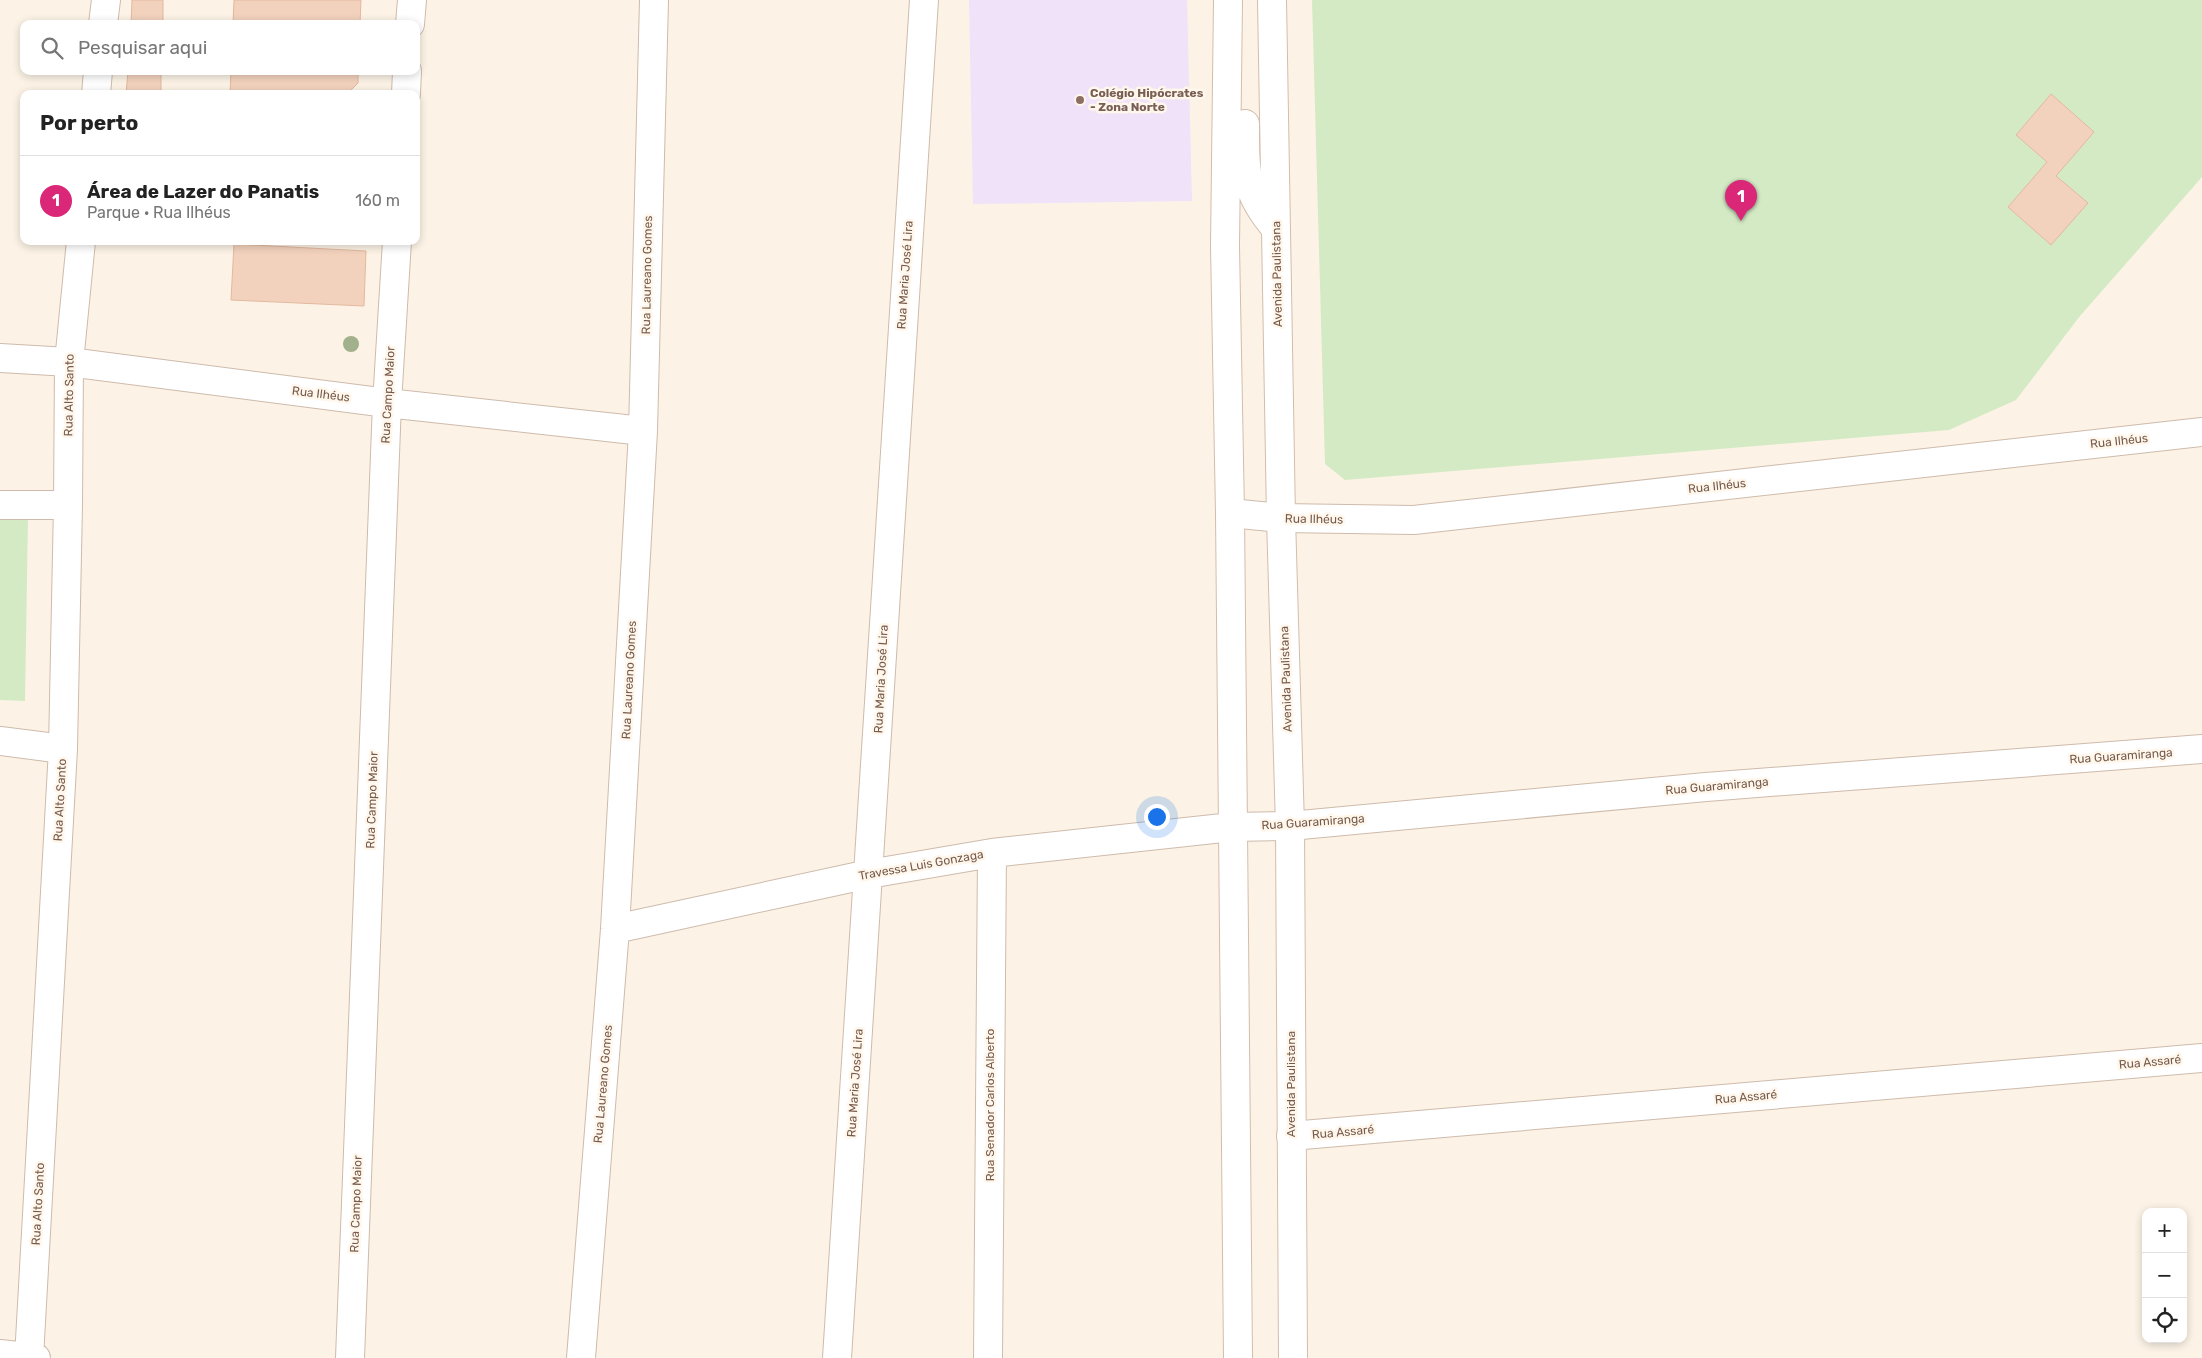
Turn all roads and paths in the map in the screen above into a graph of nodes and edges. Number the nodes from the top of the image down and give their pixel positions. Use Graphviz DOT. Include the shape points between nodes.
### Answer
graph roads {
  1 [pos="106,0"];
  2 [pos="412,0"];
  3 [pos="654,0"];
  4 [pos="924,0"];
  5 [pos="1228,0"];
  6 [pos="1246,0"];
  7 [pos="1272,0"];
  8 [pos="104,20"];
  9 [pos="410,20"];
  10 [pos="98,75"];
  11 [pos="407,75"];
  12 [pos="96,90"];
  13 [pos="406,90"];
  14 [pos="1276,229"];
  15 [pos="81,245"];
  16 [pos="397,245"];
  17 [pos="0,358"];
  18 [pos="69,362"];
  19 [pos="387,403"];
  20 [pos="643,430"];
  21 [pos="2202,432"];
  22 [pos="0,505"];
  23 [pos="68,505"];
  24 [pos="1230,513"];
  25 [pos="1281,518"];
  26 [pos="0,741"];
  27 [pos="62,749"];
  28 [pos="2202,750"];
  29 [pos="1290,826"];
  30 [pos="1232,827"];
  31 [pos="992,853"];
  32 [pos="869,874"];
  33 [pos="615,929"];
  34 [pos="2202,1058"];
  35 [pos="1291,1136"];
  36 [pos="0,1354"];
  37 [pos="31,1358"];
  38 [pos="350,1358"];
  39 [pos="580,1358"];
  40 [pos="837,1358"];
  41 [pos="988,1358"];
  42 [pos="1238,1358"];
  43 [pos="1292,1358"];
  1 -- 8 [label="street"];
  2 -- 9 [label="street"];
  3 -- 20 [label="street, Rua Laureano Gomes"];
  4 -- 32 [label="street, Rua Maria José Lira"];
  5 -- 24 [label="street" via="1225,246"];
  6 -- 14 [label="street" via="1245,158 1253,197"];
  7 -- 14 [label="street, Avenida Paulistana"];
  10 -- 12 [label="street"];
  11 -- 13 [label="street"];
  14 -- 25 [label="street, Avenida Paulistana"];
  15 -- 18 [label="street, Rua Alto Santo"];
  16 -- 19 [label="street, Rua Campo Maior"];
  17 -- 18 [label="street, Rua Ilhéus"];
  18 -- 19 [label="street, Rua Ilhéus"];
  18 -- 23 [label="street, Rua Alto Santo"];
  19 -- 20 [label="street, Rua Ilhéus"];
  19 -- 38 [label="street, Rua Campo Maior"];
  20 -- 33 [label="street, Rua Laureano Gomes"];
  21 -- 25 [label="street, Rua Ilhéus" via="1414,520"];
  22 -- 23 [label="street"];
  23 -- 27 [label="street, Rua Alto Santo"];
  24 -- 25 [label="street, Rua Ilhéus"];
  24 -- 30 [label="street"];
  25 -- 29 [label="street, Avenida Paulistana"];
  26 -- 27 [label="street"];
  27 -- 37 [label="street, Rua Alto Santo"];
  28 -- 29 [label="street, Rua Guaramiranga" via="1706,787"];
  29 -- 30 [label="street, Rua Guaramiranga"];
  29 -- 35 [label="street, Avenida Paulistana"];
  30 -- 31 [label="street, Travessa Luis Gonzaga"];
  30 -- 42 [label="street"];
  31 -- 32 [label="street, Travessa Luis Gonzaga"];
  31 -- 41 [label="street, Rua Senador Carlos Alberto"];
  32 -- 33 [label="street, Travessa Luis Gonzaga"];
  32 -- 40 [label="street, Rua Maria José Lira"];
  33 -- 39 [label="street, Rua Laureano Gomes"];
  34 -- 35 [label="street, Rua Assaré"];
  35 -- 43 [label="street, Avenida Paulistana"];
  36 -- 37 [label="street"];
}
